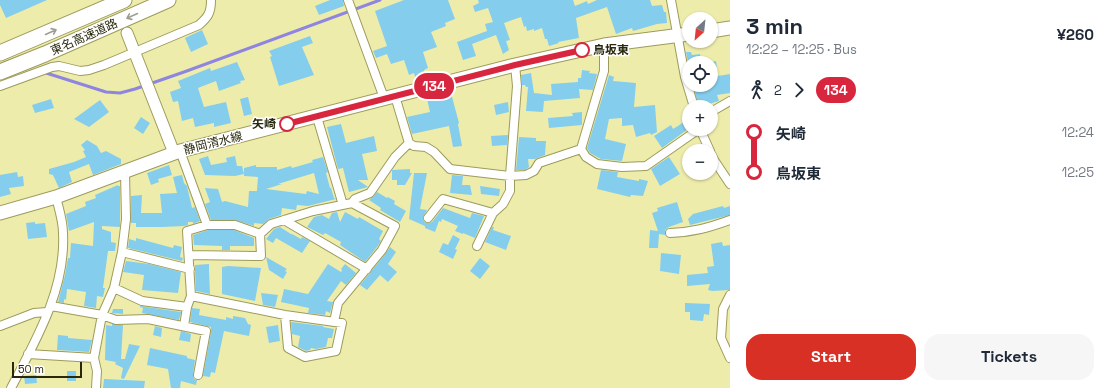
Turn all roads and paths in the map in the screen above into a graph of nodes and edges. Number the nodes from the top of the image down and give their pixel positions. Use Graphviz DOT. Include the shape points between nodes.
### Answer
graph roads {
  1 [pos="124,0"];
  2 [pos="168,0"];
  3 [pos="211,0"];
  4 [pos="348,0"];
  5 [pos="671,0"];
  6 [pos="730,28"];
  7 [pos="718,30"];
  8 [pos="682,31"];
  9 [pos="127,33"];
  10 [pos="682,34"];
  11 [pos="604,45"];
  12 [pos="684,48"];
  13 [pos="135,51"];
  14 [pos="0,53"];
  15 [pos="49,60"];
  16 [pos="515,65"];
  17 [pos="0,72"];
  18 [pos="0,86"];
  19 [pos="390,97"];
  20 [pos="692,100"];
  21 [pos="730,101"];
  22 [pos="718,108"];
  23 [pos="317,116"];
  24 [pos="690,136"];
  25 [pos="409,143"];
  26 [pos="581,149"];
  27 [pos="177,152"];
  28 [pos="718,166"];
  29 [pos="125,172"];
  30 [pos="510,176"];
  31 [pos="730,184"];
  32 [pos="56,197"];
  33 [pos="352,203"];
  34 [pos="343,205"];
  35 [pos="0,213"];
  36 [pos="493,213"];
  37 [pos="428,218"];
  38 [pos="284,220"];
  39 [pos="730,220"];
  40 [pos="207,225"];
  41 [pos="670,233"];
  42 [pos="260,234"];
  43 [pos="477,246"];
  44 [pos="122,252"];
  45 [pos="189,256"];
  46 [pos="190,269"];
  47 [pos="367,269"];
  48 [pos="114,288"];
  49 [pos="730,295"];
  50 [pos="191,296"];
  51 [pos="186,307"];
  52 [pos="49,309"];
  53 [pos="102,315"];
  54 [pos="285,315"];
  55 [pos="334,322"];
  56 [pos="0,326"];
  57 [pos="184,326"];
  58 [pos="28,354"];
  59 [pos="94,358"];
  60 [pos="730,358"];
  61 [pos="198,375"];
  62 [pos="11,388"];
  63 [pos="96,388"];
  14 -- 1 [label="highway, 東名高速道路, one-way"];
  2 -- 15 [label="highway, 東名高速道路, one-way"];
  3 -- 13 [label="street" via="207,18 199,25"];
  4 -- 19 [label="street"];
  5 -- 8 [label="street"];
  6 -- 7 [label="main road"];
  9 -- 13 [label="street"];
  10 -- 11 [label="main road, 静岡清水線"];
  11 -- 16 [label="main road, 静岡清水線"];
  11 -- 26 [label="street" via="604,71"];
  12 -- 20 [label="street" via="685,77"];
  13 -- 15 [label="street" via="104,65 80,71 59,66"];
  13 -- 27 [label="street"];
  15 -- 17 [label="highway, 東名高速道路"];
  15 -- 18 [label="street" via="27,76"];
  16 -- 19 [label="main road, 静岡清水線"];
  16 -- 30 [label="street" via="517,86"];
  19 -- 23 [label="main road, 静岡清水線"];
  19 -- 25 [label="street"];
  21 -- 22 [label="street"];
  23 -- 27 [label="main road, 静岡清水線"];
  23 -- 34 [label="street"];
  24 -- 26 [label="street" via="646,166 597,164 586,157"];
  25 -- 30 [label="street" via="434,152 450,169"];
  25 -- 33 [label="street" via="395,157 370,193 355,199"];
  26 -- 30 [label="street" via="539,163 534,171 526,175"];
  27 -- 29 [label="main road, 静岡清水線"];
  27 -- 40 [label="street"];
  28 -- 31 [label="street"];
  29 -- 32 [label="main road, 静岡清水線"];
  29 -- 44 [label="street" via="126,218"];
  30 -- 36 [label="street" via="510,191 503,204"];
  32 -- 35 [label="main road, 静岡清水線"];
  32 -- 52 [label="street" via="63,233 62,262 59,281"];
  33 -- 34 [label="street"];
  33 -- 47 [label="street" via="395,226 382,250"];
  34 -- 38 [label="street"];
  36 -- 37 [label="street" via="443,199"];
  36 -- 43 [label="street"];
  38 -- 42 [label="street" via="271,224"];
  38 -- 47 [label="street"];
  39 -- 41 [label="street" via="704,230"];
  40 -- 42 [label="street" via="235,225"];
  40 -- 45 [label="street" via="187,231"];
  42 -- 45 [label="street" via="261,256"];
  44 -- 46 [label="street"];
  44 -- 48 [label="street"];
  45 -- 46 [label="street"];
  46 -- 50 [label="street"];
  47 -- 55 [label="street" via="338,304"];
  48 -- 51 [label="street" via="142,301"];
  48 -- 53 [label="street"];
  49 -- 60 [label="street" via="723,309 721,338"];
  50 -- 51 [label="street"];
  50 -- 54 [label="street"];
  51 -- 57 [label="street"];
  52 -- 53 [label="street"];
  52 -- 56 [label="street"];
  52 -- 58 [label="street"];
  53 -- 57 [label="street" via="116,320 148,319"];
  53 -- 59 [label="street"];
  54 -- 55 [label="street"];
  54 -- 55 [label="street" via="288,348 305,357 336,351 342,323"];
  57 -- 61 [label="street" via="206,331"];
  58 -- 59 [label="street"];
  58 -- 62 [label="street"];
  59 -- 63 [label="street" via="97,371"];
}
